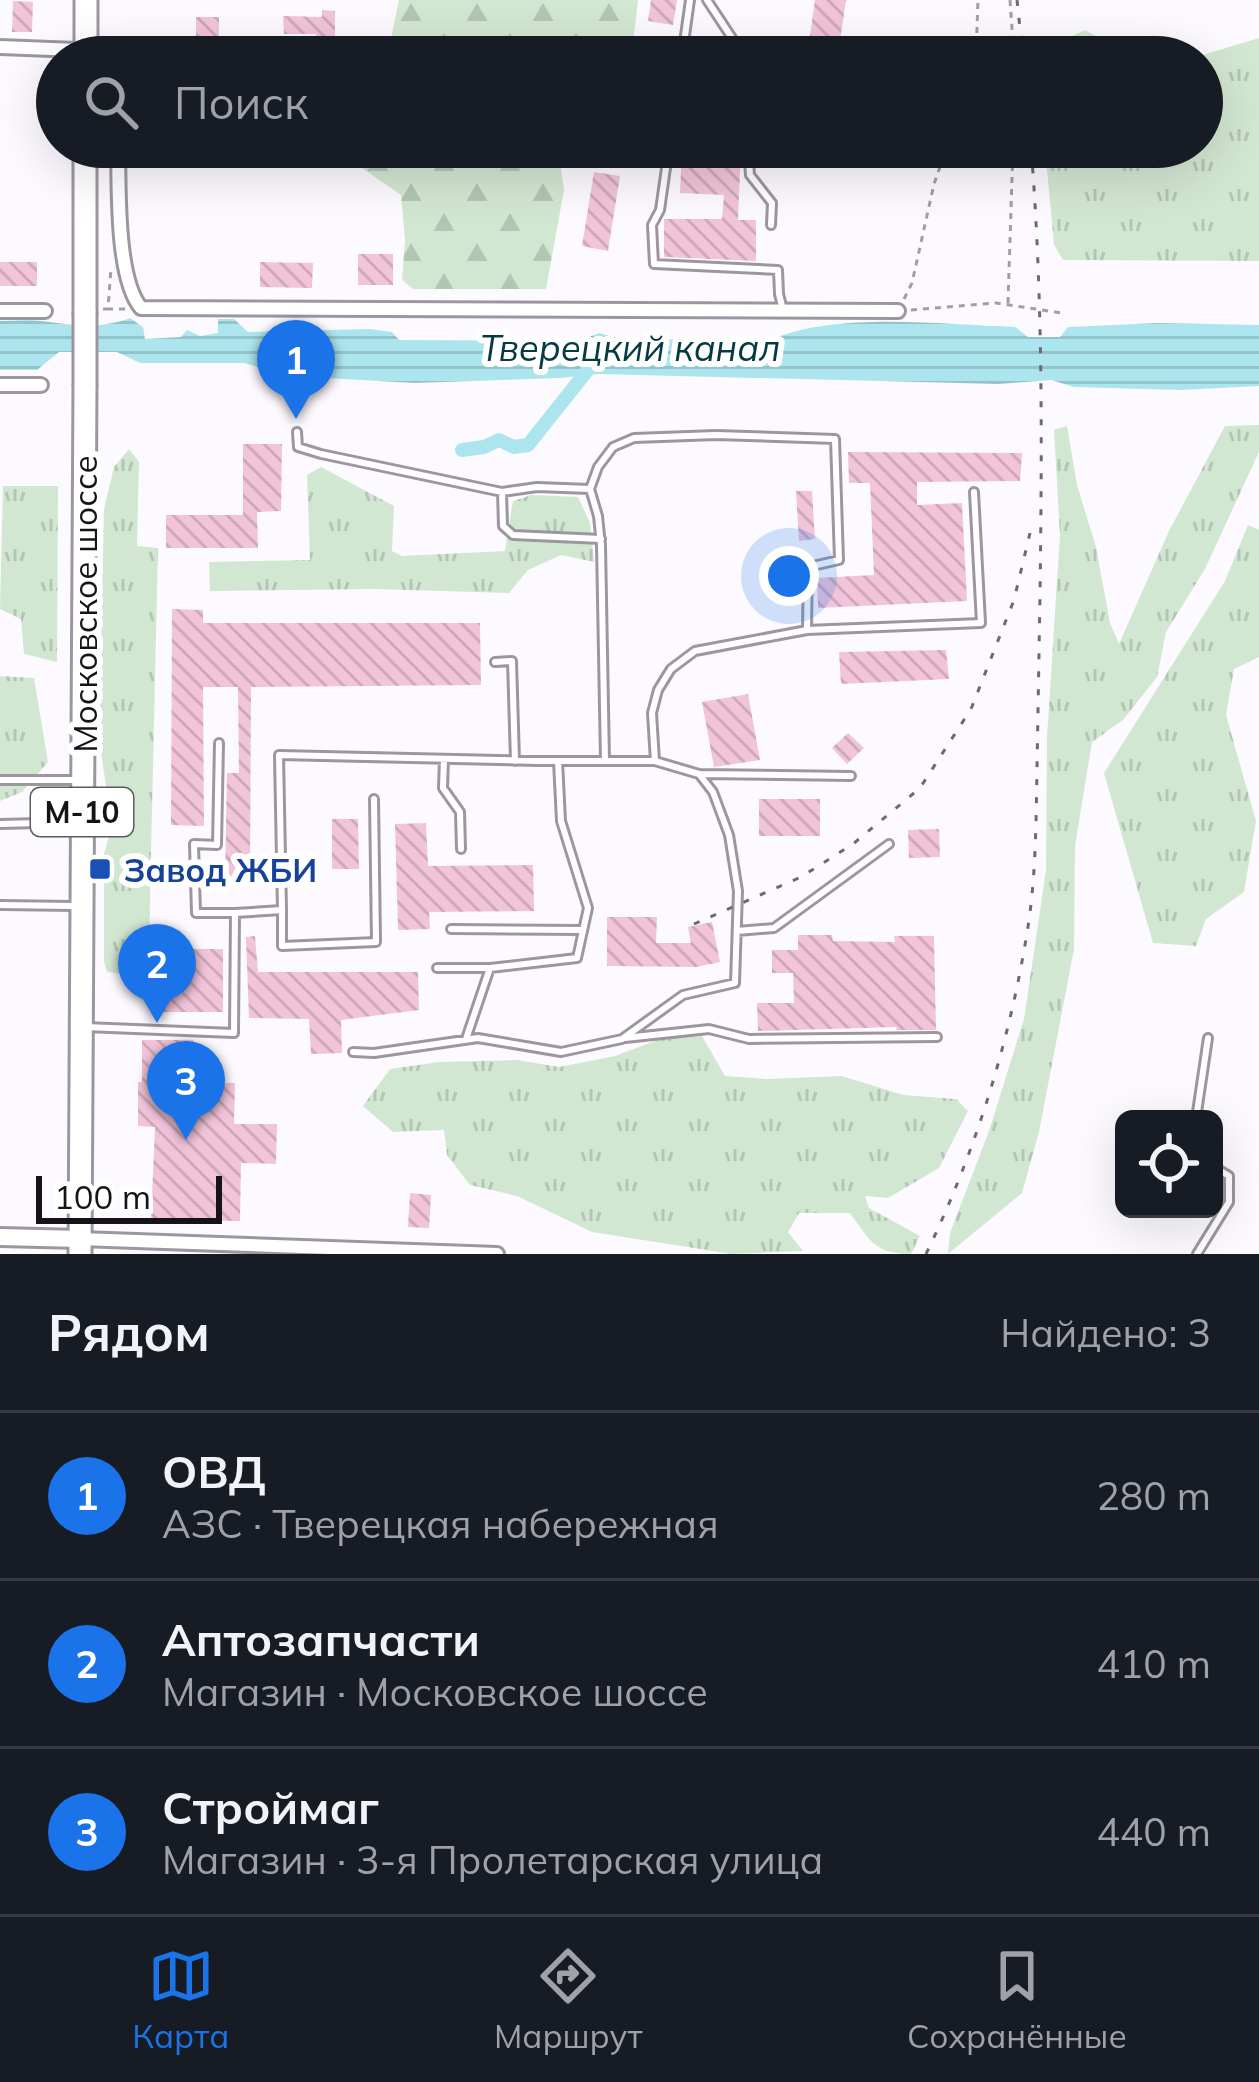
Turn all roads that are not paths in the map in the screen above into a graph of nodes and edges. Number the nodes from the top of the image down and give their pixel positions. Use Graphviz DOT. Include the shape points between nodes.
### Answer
graph roads {
  1 [pos="86,0"];
  2 [pos="690,0"];
  3 [pos="707,0"];
  4 [pos="86,36"];
  5 [pos="685,36"];
  6 [pos="731,36"];
  7 [pos="0,47"];
  8 [pos="36,50"];
  9 [pos="87,168"];
  10 [pos="118,168"];
  11 [pos="666,168"];
  12 [pos="749,168"];
  13 [pos="772,225"];
  14 [pos="0,310"];
  15 [pos="783,310"];
  16 [pos="45,311"];
  17 [pos="898,311"];
  18 [pos="0,385"];
  19 [pos="41,385"];
  20 [pos="297,432"];
  21 [pos="590,489"];
  22 [pos="502,492"];
  23 [pos="974,492"];
  24 [pos="601,539"];
  25 [pos="807,630"];
  26 [pos="495,662"];
  27 [pos="219,743"];
  28 [pos="444,759"];
  29 [pos="514,761"];
  30 [pos="558,761"];
  31 [pos="605,761"];
  32 [pos="655,761"];
  33 [pos="699,774"];
  34 [pos="851,776"];
  35 [pos="0,780"];
  36 [pos="82,780"];
  37 [pos="374,799"];
  38 [pos="82,822"];
  39 [pos="0,824"];
  40 [pos="889,844"];
  41 [pos="461,849"];
  42 [pos="0,905"];
  43 [pos="82,906"];
  44 [pos="282,910"];
  45 [pos="236,913"];
  46 [pos="452,929"];
  47 [pos="583,930"];
  48 [pos="737,931"];
  49 [pos="437,968"];
  50 [pos="490,968"];
  51 [pos="82,1027"];
  52 [pos="937,1037"];
  53 [pos="1208,1038"];
  54 [pos="622,1039"];
  55 [pos="466,1040"];
  56 [pos="353,1052"];
  57 [pos="1197,1110"];
  58 [pos="1223,1173"];
  59 [pos="1223,1212"];
  60 [pos="1219,1218"];
  61 [pos="0,1238"];
  62 [pos="80,1246"];
  63 [pos="382,1252"];
  64 [pos="497,1254"];
  65 [pos="1197,1254"];
  1 -- 4 [label="highway"];
  2 -- 5 [label="lane"];
  3 -- 6 [label="lane"];
  7 -- 8 [label="street"];
  9 -- 36 [label="highway, Московское шоссе / М-10, bridge" via="97,310 85,386"];
  10 -- 15 [label="street" via="124,253 131,296 141,308"];
  11 -- 15 [label="lane" via="652,225 654,264 778,270"];
  12 -- 13 [label="lane" via="772,203"];
  14 -- 16 [label="street"];
  15 -- 17 [label="street"];
  18 -- 19 [label="street"];
  20 -- 22 [label="lane" via="298,447 321,454"];
  21 -- 22 [label="lane"];
  21 -- 24 [label="lane"];
  21 -- 25 [label="lane" via="613,447 634,438 835,439 839,560 808,567"];
  22 -- 24 [label="lane" via="502,526 513,536"];
  23 -- 25 [label="lane" via="981,623"];
  24 -- 31 [label="lane"];
  25 -- 32 [label="lane" via="695,652 671,669 652,713"];
  26 -- 29 [label="lane" via="512,661"];
  27 -- 45 [label="lane" via="217,845 194,844 196,913"];
  28 -- 29 [label="lane"];
  28 -- 41 [label="lane" via="443,788 460,812"];
  28 -- 44 [label="lane" via="279,754"];
  29 -- 30 [label="lane"];
  30 -- 31 [label="lane"];
  30 -- 47 [label="lane" via="561,821 588,908"];
  31 -- 32 [label="lane"];
  32 -- 33 [label="lane"];
  33 -- 34 [label="lane"];
  33 -- 48 [label="lane" via="729,835"];
  35 -- 36 [label="lane"];
  36 -- 38 [label="highway, Московское шоссе / М-10"];
  37 -- 44 [label="lane" via="376,942 282,946"];
  38 -- 39 [label="lane"];
  38 -- 43 [label="highway, Московское шоссе / М-10"];
  40 -- 48 [label="lane" via="774,928"];
  42 -- 43 [label="lane"];
  43 -- 51 [label="highway, Московское шоссе / М-10"];
  44 -- 45 [label="lane"];
  45 -- 51 [label="lane" via="234,1033"];
  46 -- 47 [label="lane"];
  47 -- 50 [label="lane" via="577,958"];
  48 -- 54 [label="lane" via="735,983 683,995"];
  49 -- 50 [label="lane"];
  50 -- 55 [label="lane"];
  51 -- 62 [label="highway, Московское шоссе / М-10"];
  52 -- 54 [label="lane" via="748,1039 710,1029"];
  53 -- 57 [label="lane"];
  54 -- 55 [label="lane" via="561,1052"];
  55 -- 56 [label="lane"];
  58 -- 59 [label="lane"];
  60 -- 65 [label="lane"];
  61 -- 62 [label="street"];
  62 -- 63 [label="street"];
  63 -- 64 [label="street"];
}
